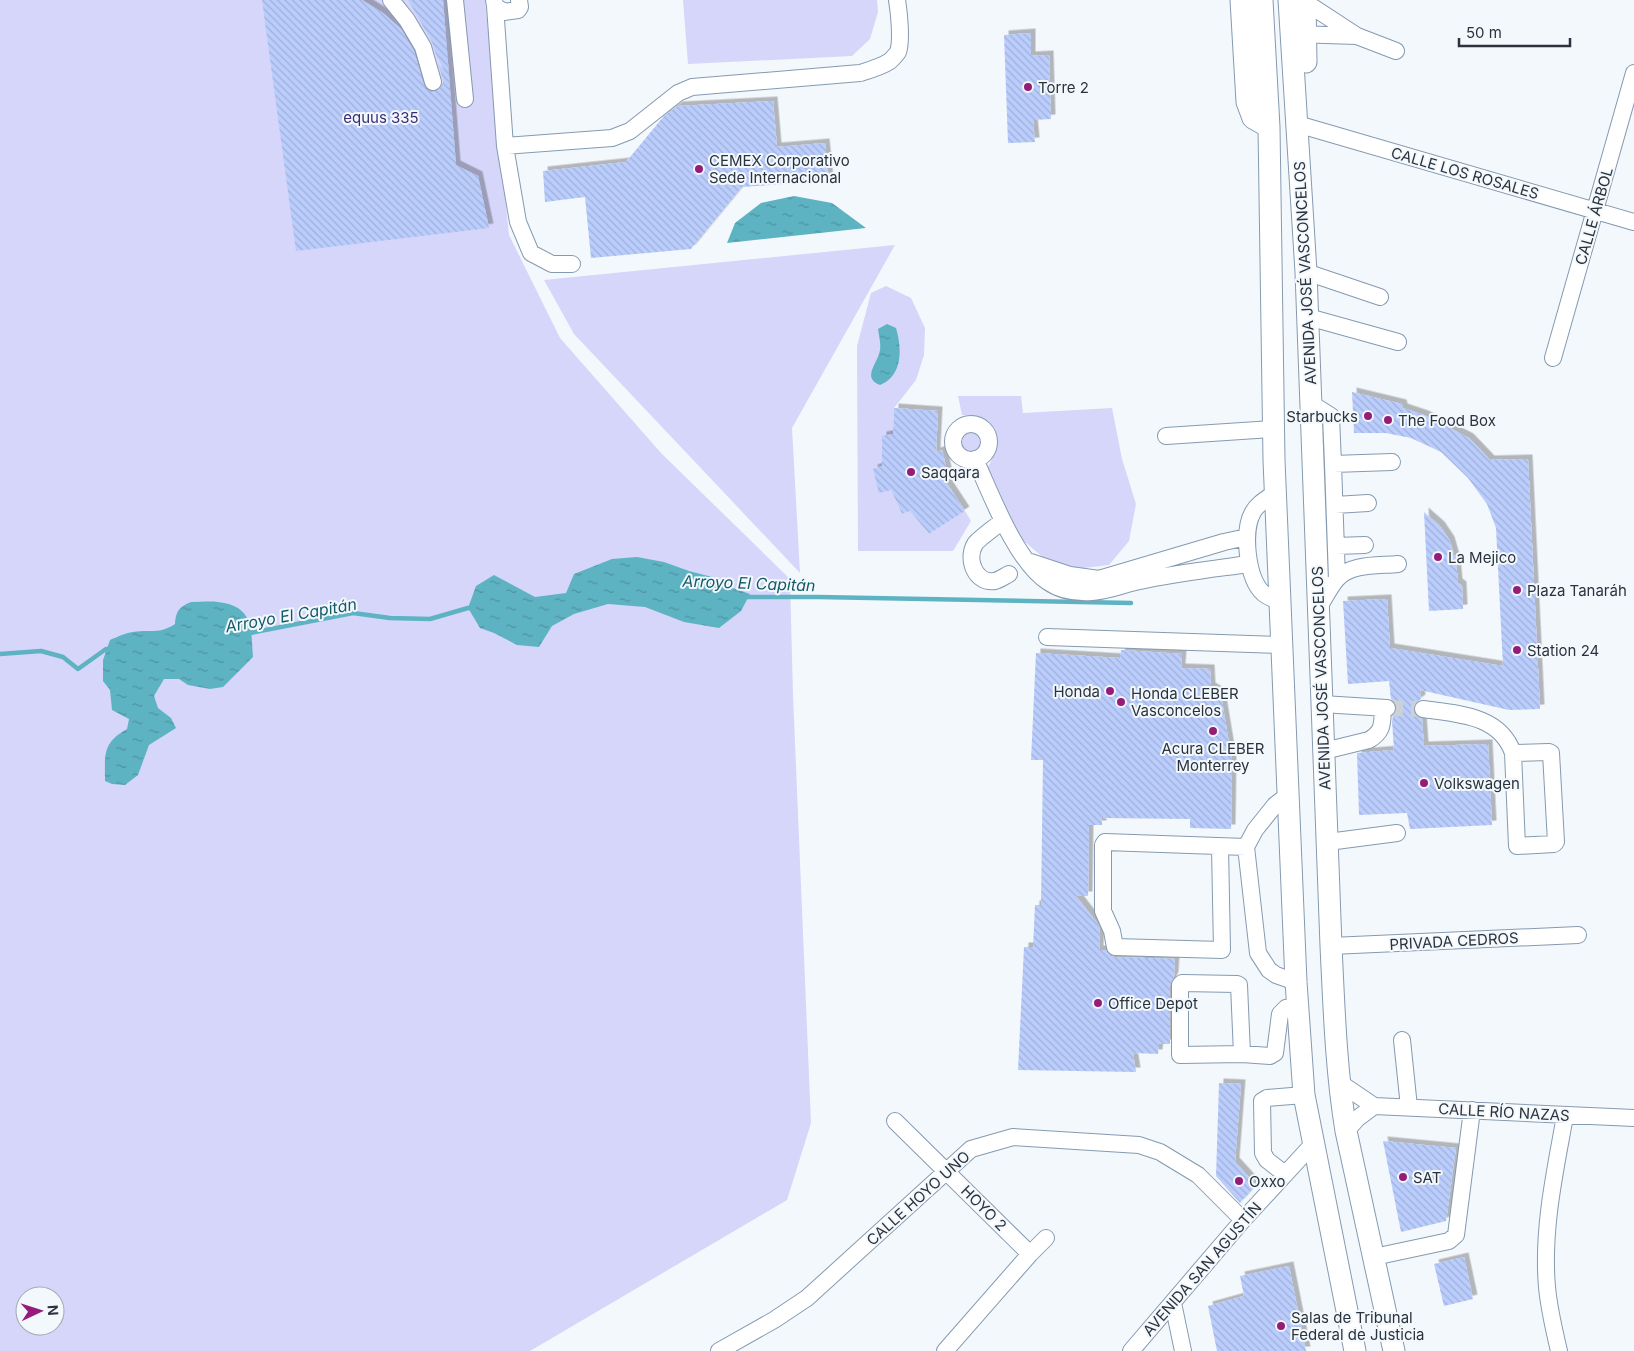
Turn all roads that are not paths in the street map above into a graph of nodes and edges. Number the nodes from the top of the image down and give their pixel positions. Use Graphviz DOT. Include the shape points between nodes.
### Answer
graph roads {
  1 [pos="391,0"];
  2 [pos="455,0"];
  3 [pos="519,0"];
  4 [pos="897,0"];
  5 [pos="1241,0"];
  6 [pos="1262,0"];
  7 [pos="1300,0"];
  8 [pos="495,3"];
  9 [pos="1299,34"];
  10 [pos="1357,36"];
  11 [pos="1396,51"];
  12 [pos="1634,73"];
  13 [pos="432,82"];
  14 [pos="465,99"];
  15 [pos="1297,124"];
  16 [pos="1269,127"];
  17 [pos="505,146"];
  18 [pos="1596,211"];
  19 [pos="1634,222"];
  20 [pos="572,264"];
  21 [pos="1306,272"];
  22 [pos="1380,297"];
  23 [pos="1308,317"];
  24 [pos="1398,342"];
  25 [pos="1553,358"];
  26 [pos="1312,404"];
  27 [pos="1273,429"];
  28 [pos="1166,436"];
  29 [pos="975,459"];
  30 [pos="1392,462"];
  31 [pos="1333,464"];
  32 [pos="1276,492"];
  33 [pos="1368,503"];
  34 [pos="1335,505"];
  35 [pos="1002,521"];
  36 [pos="1247,537"];
  37 [pos="1336,546"];
  38 [pos="1365,546"];
  39 [pos="1026,560"];
  40 [pos="1249,564"];
  41 [pos="1398,564"];
  42 [pos="1009,574"];
  43 [pos="1338,579"];
  44 [pos="1280,602"];
  45 [pos="1317,610"];
  46 [pos="1047,637"];
  47 [pos="1282,644"];
  48 [pos="1322,704"];
  49 [pos="1423,709"];
  50 [pos="1324,750"];
  51 [pos="1513,753"];
  52 [pos="1288,795"];
  53 [pos="1396,833"];
  54 [pos="1328,842"];
  55 [pos="1220,847"];
  56 [pos="1246,847"];
  57 [pos="1578,935"];
  58 [pos="1330,946"];
  59 [pos="1296,982"];
  60 [pos="1298,1006"];
  61 [pos="1402,1040"];
  62 [pos="1242,1054"];
  63 [pos="1340,1084"];
  64 [pos="1304,1095"];
  65 [pos="1374,1106"];
  66 [pos="1408,1107"];
  67 [pos="1472,1110"];
  68 [pos="1565,1116"];
  69 [pos="1634,1118"];
  70 [pos="895,1121"];
  71 [pos="1346,1131"];
  72 [pos="1313,1144"];
  73 [pos="947,1171"];
  74 [pos="1285,1174"];
  75 [pos="1243,1220"];
  76 [pos="1046,1238"];
  77 [pos="1030,1254"];
  78 [pos="1374,1257"];
  79 [pos="1172,1303"];
  80 [pos="719,1351"];
  81 [pos="945,1351"];
  82 [pos="1131,1351"];
  83 [pos="1183,1351"];
  84 [pos="1356,1351"];
  85 [pos="1394,1351"];
  86 [pos="1559,1351"];
  1 -- 13 [label="street" via="408,20 423,46"];
  2 -- 14 [label="street"];
  3 -- 8 [label="street" via="518,10 504,12"];
  4 -- 17 [label="street" via="898,52 889,62 877,67 860,73 692,87 678,93 630,131 612,138"];
  5 -- 16 [label="main road" via="1249,110 1253,118"];
  6 -- 16 [label="main road, AVENIDA JOSÉ VASCONCELOS"];
  7 -- 9 [label="main road, AVENIDA JOSÉ VASCONCELOS"];
  7 -- 10 [label="street"];
  8 -- 17 [label="street"];
  9 -- 10 [label="street"];
  9 -- 15 [label="main road, AVENIDA JOSÉ VASCONCELOS" via="1304,77"];
  10 -- 11 [label="street"];
  12 -- 18 [label="street, CALLE ÁRBOL"];
  15 -- 18 [label="street, CALLE LOS ROSALES"];
  15 -- 21 [label="main road, AVENIDA JOSÉ VASCONCELOS"];
  16 -- 27 [label="main road, AVENIDA JOSÉ VASCONCELOS"];
  17 -- 20 [label="street" via="518,222 531,253 552,264"];
  18 -- 19 [label="street, CALLE LOS ROSALES"];
  18 -- 25 [label="street, CALLE ÁRBOL"];
  21 -- 22 [label="street"];
  21 -- 23 [label="main road, AVENIDA JOSÉ VASCONCELOS"];
  23 -- 24 [label="street"];
  23 -- 26 [label="main road, AVENIDA JOSÉ VASCONCELOS"];
  26 -- 31 [label="street" via="1331,416"];
  26 -- 45 [label="main road, AVENIDA JOSÉ VASCONCELOS"];
  27 -- 28 [label="street"];
  27 -- 32 [label="main road, AVENIDA JOSÉ VASCONCELOS"];
  29 -- 35 [label="street"];
  30 -- 31 [label="street"];
  31 -- 34 [label="street"];
  32 -- 36 [label="street" via="1255,509"];
  32 -- 44 [label="main road, AVENIDA JOSÉ VASCONCELOS"];
  33 -- 34 [label="street"];
  34 -- 37 [label="street"];
  35 -- 39 [label="street"];
  35 -- 42 [label="street" via="975,544 971,562 975,573 984,579 994,581"];
  36 -- 39 [label="street" via="1099,579 1070,575"];
  36 -- 40 [label="street"];
  37 -- 38 [label="street"];
  37 -- 43 [label="street"];
  39 -- 40 [label="street" via="1054,586 1077,592 1101,592 1140,581"];
  40 -- 44 [label="street" via="1259,588"];
  41 -- 43 [label="street" via="1352,570"];
  43 -- 45 [label="street"];
  44 -- 47 [label="main road, AVENIDA JOSÉ VASCONCELOS"];
  45 -- 48 [label="main road, AVENIDA JOSÉ VASCONCELOS"];
  46 -- 47 [label="street"];
  47 -- 52 [label="main road, AVENIDA JOSÉ VASCONCELOS"];
  48 -- 50 [label="main road, AVENIDA JOSÉ VASCONCELOS"];
  48 -- 50 [label="street" via="1385,708 1381,729 1376,736"];
  49 -- 51 [label="street" via="1481,720 1504,734"];
  50 -- 54 [label="main road, AVENIDA JOSÉ VASCONCELOS"];
  51 -- 51 [label="street" via="1517,846 1554,844 1551,753"];
  52 -- 56 [label="street" via="1255,830"];
  52 -- 59 [label="main road, AVENIDA JOSÉ VASCONCELOS"];
  53 -- 54 [label="street"];
  54 -- 58 [label="main road, AVENIDA JOSÉ VASCONCELOS"];
  55 -- 55 [label="street" via="1105,842 1103,911 1112,929 1115,948 1222,950"];
  55 -- 56 [label="street"];
  56 -- 59 [label="street" via="1258,953 1269,970"];
  57 -- 58 [label="street, PRIVADA CEDROS"];
  58 -- 63 [label="main road, AVENIDA JOSÉ VASCONCELOS"];
  59 -- 60 [label="main road, AVENIDA JOSÉ VASCONCELOS"];
  60 -- 62 [label="street" via="1286,1008 1280,1014 1275,1054"];
  60 -- 64 [label="main road, AVENIDA JOSÉ VASCONCELOS"];
  61 -- 66 [label="street"];
  62 -- 62 [label="street" via="1180,1055 1181,984 1239,985"];
  63 -- 65 [label="street"];
  63 -- 71 [label="main road, AVENIDA JOSÉ VASCONCELOS"];
  64 -- 72 [label="main road, AVENIDA JOSÉ VASCONCELOS"];
  64 -- 74 [label="street" via="1262,1101 1263,1153"];
  65 -- 66 [label="street, CALLE RÍO NAZAS"];
  65 -- 71 [label="street"];
  66 -- 67 [label="street, CALLE RÍO NAZAS"];
  67 -- 68 [label="street, CALLE RÍO NAZAS"];
  67 -- 78 [label="street" via="1456,1235 1449,1241"];
  68 -- 69 [label="street, CALLE RÍO NAZAS"];
  68 -- 86 [label="street" via="1549,1204 1546,1259 1550,1307"];
  70 -- 73 [label="street, HOYO 2"];
  71 -- 78 [label="main road, AVENIDA JOSÉ VASCONCELOS"];
  72 -- 74 [label="street, AVENIDA SAN AGUSTÍN"];
  72 -- 84 [label="main road, AVENIDA JOSÉ VASCONCELOS"];
  73 -- 75 [label="street, CALLE HOYO UNO" via="971,1149 1013,1137 1139,1144 1160,1152 1198,1175"];
  73 -- 77 [label="street, HOYO 2"];
  73 -- 80 [label="street, CALLE HOYO UNO" via="807,1298"];
  74 -- 75 [label="street, AVENIDA SAN AGUSTÍN"];
  75 -- 79 [label="street, AVENIDA SAN AGUSTÍN"];
  76 -- 77 [label="street"];
  77 -- 81 [label="street"];
  78 -- 85 [label="main road, AVENIDA JOSÉ VASCONCELOS"];
  79 -- 82 [label="street, AVENIDA SAN AGUSTÍN"];
  79 -- 83 [label="street"];
}
